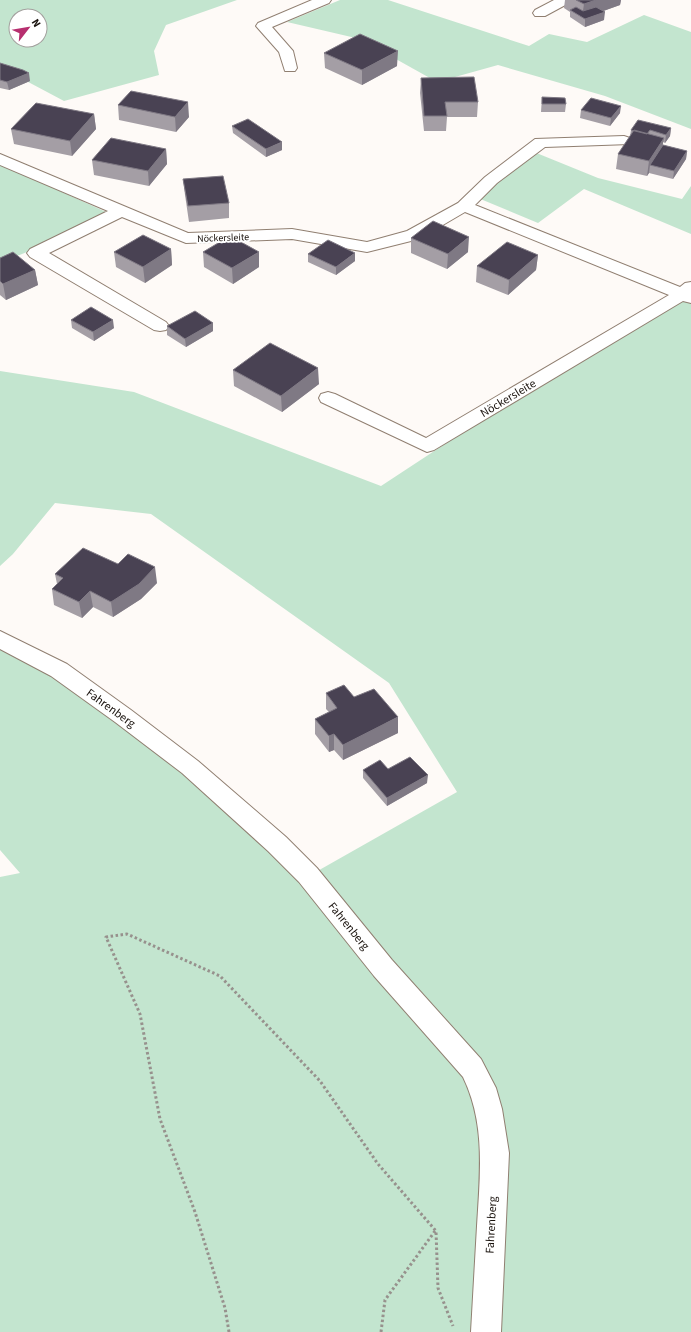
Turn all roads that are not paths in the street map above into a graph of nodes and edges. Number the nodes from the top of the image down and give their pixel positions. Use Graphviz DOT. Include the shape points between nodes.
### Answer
graph roads {
  1 [pos="324,0"];
  2 [pos="564,0"];
  3 [pos="540,13"];
  4 [pos="290,68"];
  5 [pos="624,141"];
  6 [pos="0,158"];
  7 [pos="464,206"];
  8 [pos="120,211"];
  9 [pos="688,293"];
  10 [pos="160,326"];
  11 [pos="328,398"];
  12 [pos="0,639"];
  13 [pos="486,1332"];
  1 -- 4 [label="street" via="263,26 286,51"];
  2 -- 3 [label="street"];
  5 -- 7 [label="street, Nöckersleite" via="541,142 491,180"];
  6 -- 8 [label="street, Nöckersleite"];
  7 -- 8 [label="street, Nöckersleite" via="413,235 367,247 292,234 186,238"];
  7 -- 9 [label="street, Nöckersleite"];
  8 -- 10 [label="street" via="36,253"];
  9 -- 11 [label="street, Nöckersleite" via="427,446"];
  12 -- 13 [label="street, Fahrenberg" via="59,670 123,716 190,767 277,844 308,875 383,968 472,1068 482,1088 488,1109 495,1154"];
}
